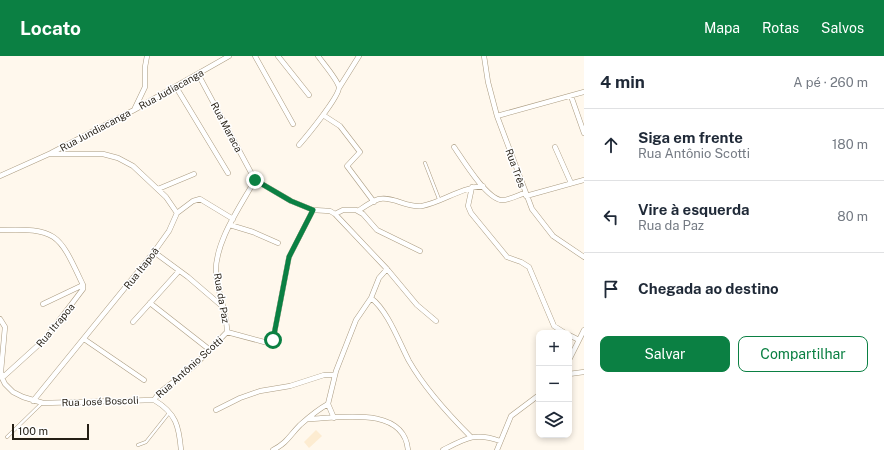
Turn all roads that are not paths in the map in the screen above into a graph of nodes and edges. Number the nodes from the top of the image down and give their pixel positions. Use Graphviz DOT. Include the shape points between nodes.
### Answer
graph roads {
  1 [pos="147,56"];
  2 [pos="230,56"];
  3 [pos="255,56"];
  4 [pos="278,56"];
  5 [pos="318,56"];
  6 [pos="359,56"];
  7 [pos="484,56"];
  8 [pos="198,74"];
  9 [pos="176,87"];
  10 [pos="339,88"];
  11 [pos="584,92"];
  12 [pos="310,95"];
  13 [pos="571,96"];
  14 [pos="134,110"];
  15 [pos="323,115"];
  16 [pos="497,116"];
  17 [pos="293,124"];
  18 [pos="584,133"];
  19 [pos="299,145"];
  20 [pos="454,147"];
  21 [pos="555,147"];
  22 [pos="49,154"];
  23 [pos="425,162"];
  24 [pos="228,173"];
  25 [pos="194,174"];
  26 [pos="0,176"];
  27 [pos="255,180"];
  28 [pos="584,180"];
  29 [pos="571,183"];
  30 [pos="483,186"];
  31 [pos="472,187"];
  32 [pos="158,189"];
  33 [pos="525,195"];
  34 [pos="439,199"];
  35 [pos="374,202"];
  36 [pos="313,210"];
  37 [pos="358,211"];
  38 [pos="177,213"];
  39 [pos="335,214"];
  40 [pos="233,219"];
  41 [pos="230,225"];
  42 [pos="0,230"];
  43 [pos="278,242"];
  44 [pos="420,251"];
  45 [pos="154,252"];
  46 [pos="584,257"];
  47 [pos="387,269"];
  48 [pos="179,271"];
  49 [pos="83,285"];
  50 [pos="371,298"];
  51 [pos="150,303"];
  52 [pos="43,304"];
  53 [pos="223,307"];
  54 [pos="436,321"];
  55 [pos="1,322"];
  56 [pos="133,322"];
  57 [pos="560,330"];
  58 [pos="584,330"];
  59 [pos="227,332"];
  60 [pos="572,336"];
  61 [pos="84,339"];
  62 [pos="579,340"];
  63 [pos="210,350"];
  64 [pos="572,354"];
  65 [pos="584,372"];
  66 [pos="572,374"];
  67 [pos="335,375"];
  68 [pos="2,378"];
  69 [pos="144,380"];
  70 [pos="536,397"];
  71 [pos="154,400"];
  72 [pos="33,401"];
  73 [pos="43,403"];
  74 [pos="328,404"];
  75 [pos="216,410"];
  76 [pos="170,413"];
  77 [pos="308,418"];
  78 [pos="334,418"];
  79 [pos="7,437"];
  80 [pos="471,438"];
  81 [pos="500,441"];
  82 [pos="138,445"];
  83 [pos="181,450"];
  84 [pos="273,450"];
  85 [pos="408,450"];
  86 [pos="443,450"];
  87 [pos="497,450"];
  1 -- 14 [label="street, Rua Jundiacanga" via="145,87"];
  2 -- 8 [label="street, Rua Judiacanga"];
  3 -- 17 [label="street"];
  4 -- 12 [label="street"];
  5 -- 10 [label="street"];
  6 -- 10 [label="street"];
  7 -- 16 [label="street, Rua Três"];
  8 -- 9 [label="street, Rua Judiacanga"];
  8 -- 27 [label="street, Rua Maraca"];
  9 -- 14 [label="street, Rua Judiacanga"];
  9 -- 24 [label="street"];
  10 -- 15 [label="street"];
  11 -- 13 [label="street"];
  13 -- 16 [label="street"];
  13 -- 18 [label="street"];
  14 -- 22 [label="street, Rua Jundiacanga"];
  15 -- 19 [label="street"];
  15 -- 35 [label="street" via="340,126 360,152 347,166"];
  16 -- 33 [label="street, Rua Três"];
  20 -- 30 [label="street"];
  21 -- 29 [label="street"];
  22 -- 26 [label="street"];
  22 -- 32 [label="street" via="103,154 118,158 133,166"];
  23 -- 34 [label="lane"];
  25 -- 32 [label="street"];
  27 -- 36 [label="street" via="291,201"];
  27 -- 40 [label="street, Rua da Paz"];
  28 -- 29 [label="street"];
  29 -- 33 [label="street"];
  30 -- 31 [label="street"];
  30 -- 33 [label="street" via="496,199"];
  31 -- 34 [label="street"];
  31 -- 57 [label="street" via="468,206 471,213 507,257 529,267 554,326"];
  32 -- 38 [label="street"];
  33 -- 46 [label="street, Rua Três" via="536,215 553,236"];
  34 -- 35 [label="street" via="423,206 386,199"];
  35 -- 37 [label="street"];
  36 -- 39 [label="street" via="330,211"];
  36 -- 59 [label="street, Rua Antônio Scotti" via="289,257 273,340 268,343"];
  37 -- 39 [label="street" via="343,210"];
  37 -- 44 [label="street" via="377,230"];
  38 -- 40 [label="street" via="200,199"];
  38 -- 45 [label="street, Rua Itapoã" via="169,231"];
  39 -- 47 [label="street"];
  40 -- 41 [label="street, Rua da Paz"];
  41 -- 43 [label="street"];
  41 -- 53 [label="street, Rua da Paz" via="219,252 216,274"];
  42 -- 49 [label="street" via="33,229 47,232 62,245"];
  45 -- 48 [label="street"];
  45 -- 61 [label="street, Rua Itapoã"];
  47 -- 50 [label="street" via="379,278"];
  47 -- 54 [label="street" via="417,304"];
  48 -- 51 [label="street"];
  48 -- 53 [label="street"];
  49 -- 52 [label="street, Rua Itrapoa"];
  49 -- 68 [label="street, Rua Itrapoa" via="81,293 45,339"];
  50 -- 67 [label="street" via="356,320"];
  50 -- 80 [label="street" via="380,307 423,382"];
  51 -- 56 [label="street"];
  51 -- 63 [label="street"];
  53 -- 59 [label="street, Rua da Paz"];
  55 -- 68 [label="street" via="5,327"];
  58 -- 62 [label="street"];
  59 -- 63 [label="street, Rua Antônio Scotti"];
  60 -- 62 [label="street"];
  61 -- 69 [label="street"];
  61 -- 72 [label="street, Rua Itapoã"];
  62 -- 64 [label="street"];
  63 -- 71 [label="street, Rua Antônio Scotti"];
  65 -- 66 [label="street"];
  67 -- 74 [label="street"];
  67 -- 75 [label="street" via="324,375 290,386 260,391"];
  68 -- 72 [label="street" via="13,392"];
  70 -- 81 [label="street" via="511,416"];
  71 -- 73 [label="street, Rua José Boscoli"];
  71 -- 76 [label="street"];
  72 -- 73 [label="street, Rua José Boscoli"];
  73 -- 79 [label="lane"];
  74 -- 77 [label="street"];
  74 -- 78 [label="street"];
  76 -- 82 [label="lane" via="146,442"];
  76 -- 83 [label="street" via="177,423"];
  77 -- 78 [label="street"];
  77 -- 84 [label="street" via="287,442"];
  78 -- 85 [label="street" via="365,417 386,421 400,430"];
  80 -- 81 [label="street" via="482,435"];
  80 -- 86 [label="street"];
  81 -- 87 [label="street"];
}
